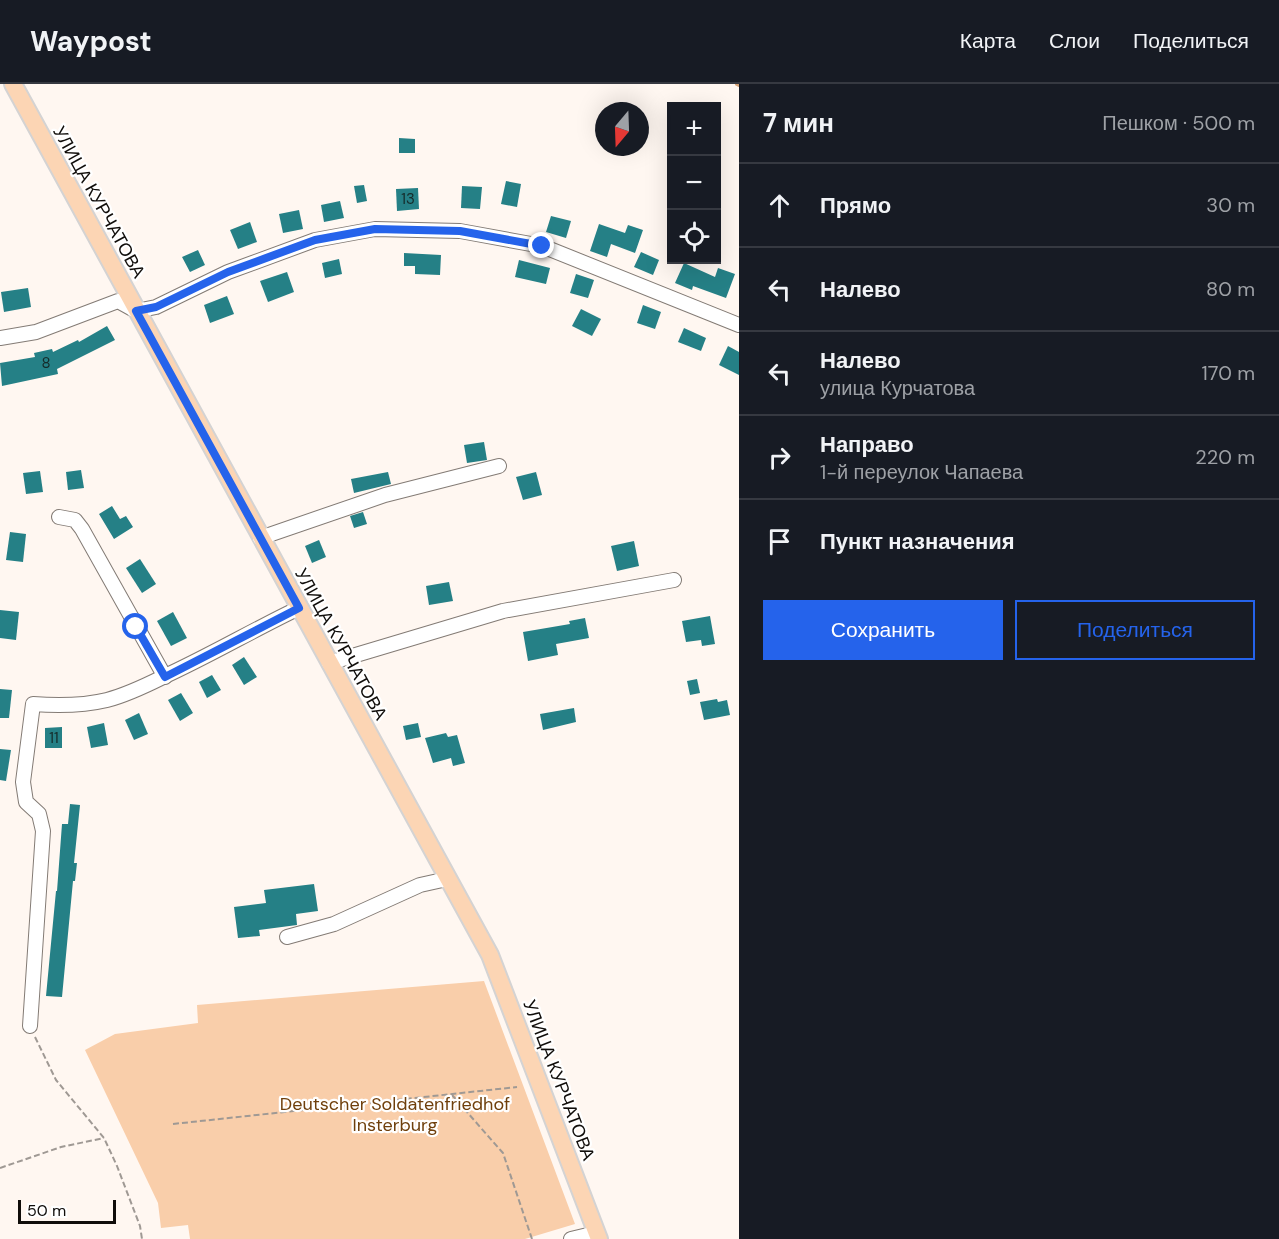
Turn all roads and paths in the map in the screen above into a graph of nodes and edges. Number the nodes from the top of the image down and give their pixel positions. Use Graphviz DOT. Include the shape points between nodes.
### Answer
graph roads {
  1 [pos="13,84"];
  2 [pos="136,311"];
  3 [pos="739,325"];
  4 [pos="0,338"];
  5 [pos="499,466"];
  6 [pos="59,518"];
  7 [pos="260,538"];
  8 [pos="674,580"];
  9 [pos="299,608"];
  10 [pos="329,663"];
  11 [pos="165,677"];
  12 [pos="447,879"];
  13 [pos="287,937"];
  14 [pos="30,1026"];
  15 [pos="517,1087"];
  16 [pos="452,1095"];
  17 [pos="173,1124"];
  18 [pos="104,1138"];
  19 [pos="0,1168"];
  20 [pos="598,1236"];
  21 [pos="142,1239"];
  22 [pos="532,1239"];
  23 [pos="571,1239"];
  1 -- 2 [label="main road, УЛИЦА КУРЧАТОВА"];
  2 -- 3 [label="street" via="156,307 228,272 315,240 375,229 460,231 542,246"];
  2 -- 4 [label="street" via="118,301 36,332"];
  2 -- 7 [label="main road, УЛИЦА КУРЧАТОВА"];
  5 -- 7 [label="street" via="385,495"];
  6 -- 11 [label="street" via="75,520 82,528"];
  7 -- 9 [label="main road, УЛИЦА КУРЧАТОВА"];
  8 -- 10 [label="street" via="503,611"];
  9 -- 10 [label="main road, УЛИЦА КУРЧАТОВА"];
  9 -- 11 [label="street"];
  10 -- 12 [label="main road, УЛИЦА КУРЧАТОВА"];
  11 -- 14 [label="street" via="107,700 65,706 33,704 23,782 26,802 39,814 43,831"];
  12 -- 13 [label="street" via="420,885 334,924"];
  12 -- 20 [label="main road, УЛИЦА КУРЧАТОВА" via="490,955"];
  14 -- 18 [label="path" via="56,1080"];
  15 -- 16 [label="path"];
  16 -- 17 [label="path"];
  16 -- 22 [label="path" via="503,1154"];
  18 -- 19 [label="path" via="61,1147"];
  18 -- 21 [label="path"];
  20 -- 23 [label="street"];
}
